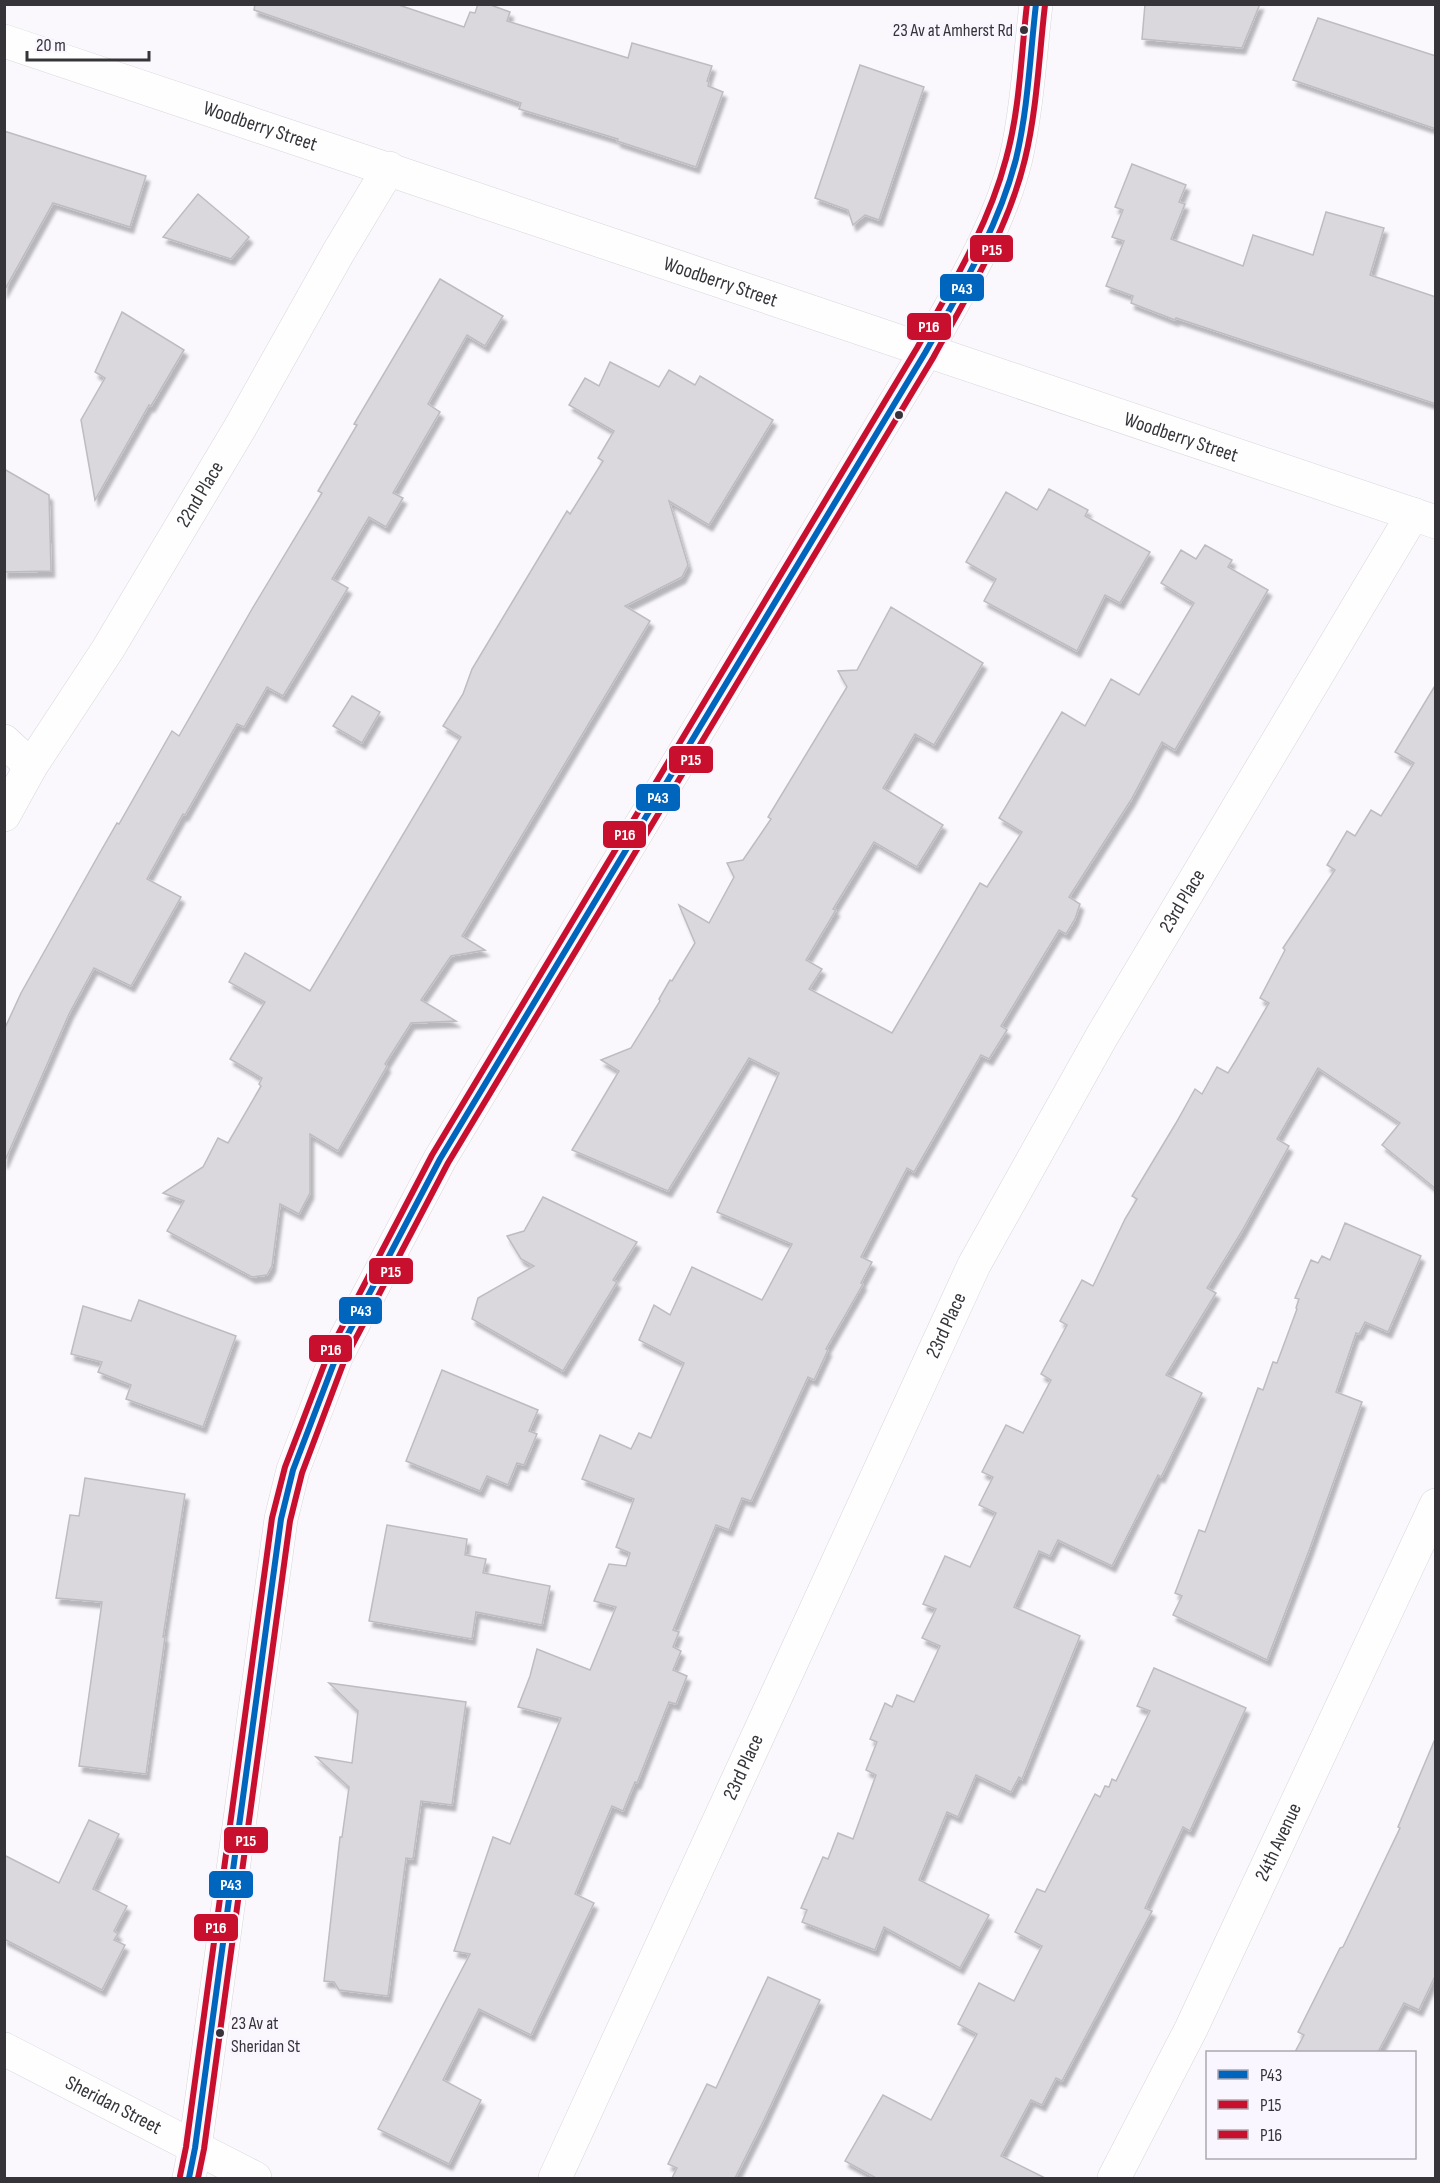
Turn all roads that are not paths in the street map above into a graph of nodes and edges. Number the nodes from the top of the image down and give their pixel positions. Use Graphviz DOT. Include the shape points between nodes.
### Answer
graph roads {
  1 [pos="1036,4"];
  2 [pos="4,42"];
  3 [pos="389,168"];
  4 [pos="925,352"];
  5 [pos="1424,518"];
  6 [pos="4,741"];
  7 [pos="30,766"];
  8 [pos="4,814"];
  9 [pos="1436,1505"];
  10 [pos="4,2049"];
  11 [pos="192,2163"];
  12 [pos="255,2178"];
  13 [pos="555,2178"];
  14 [pos="1114,2178"];
  1 -- 4 [label="street" via="1025,103 1000,207 977,258"];
  2 -- 3 [label="street, Woodberry Street"];
  3 -- 4 [label="street, Woodberry Street"];
  3 -- 7 [label="street, 22nd Place" via="114,639"];
  4 -- 5 [label="street, Woodberry Street"];
  4 -- 11 [label="street" via="440,1160 337,1355 320,1396 293,1470 281,1520"];
  5 -- 13 [label="street, 23rd Place" via="1102,1036 974,1265"];
  6 -- 7 [label="street"];
  7 -- 8 [label="street, 22nd Place"];
  9 -- 14 [label="street, 24th Avenue" via="1191,2029"];
  10 -- 11 [label="street, Sheridan Street"];
  11 -- 12 [label="street, Sheridan Street"];
}
